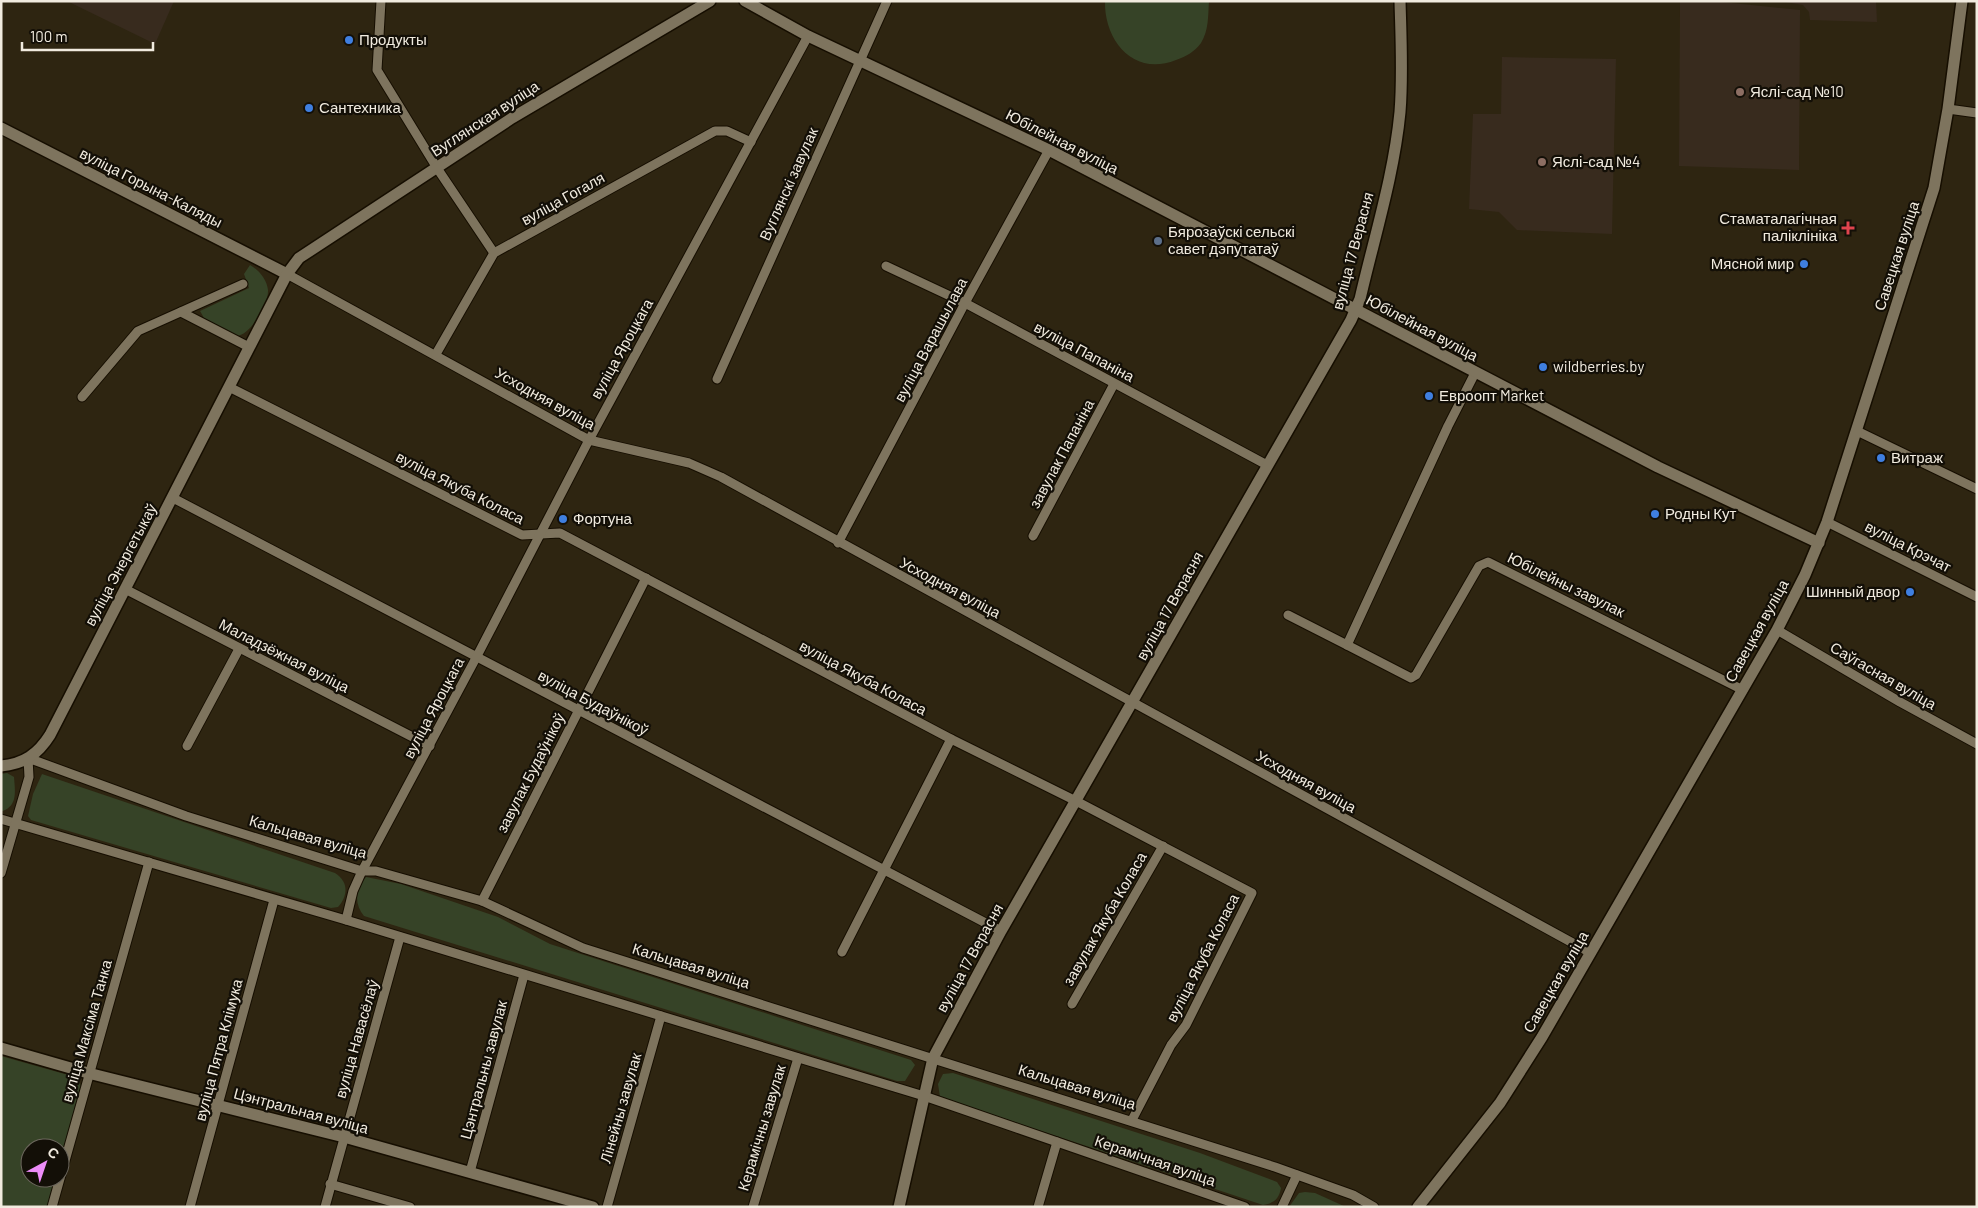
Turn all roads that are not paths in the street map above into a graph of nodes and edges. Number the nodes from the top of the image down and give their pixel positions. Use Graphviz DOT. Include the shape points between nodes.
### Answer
graph roads {
  1 [pos="381,1"];
  2 [pos="710,1"];
  3 [pos="745,1"];
  4 [pos="887,1"];
  5 [pos="1400,1"];
  6 [pos="1962,1"];
  7 [pos="808,36"];
  8 [pos="859,61"];
  9 [pos="1948,108"];
  10 [pos="1977,113"];
  11 [pos="1,128"];
  12 [pos="751,142"];
  13 [pos="1049,150"];
  14 [pos="437,168"];
  15 [pos="494,253"];
  16 [pos="886,266"];
  17 [pos="286,274"];
  18 [pos="243,284"];
  19 [pos="965,303"];
  20 [pos="1356,309"];
  21 [pos="182,312"];
  22 [pos="249,347"];
  23 [pos="436,354"];
  24 [pos="1475,373"];
  25 [pos="717,379"];
  26 [pos="1114,384"];
  27 [pos="229,386"];
  28 [pos="82,397"];
  29 [pos="1856,431"];
  30 [pos="589,440"];
  31 [pos="1266,465"];
  32 [pos="1977,489"];
  33 [pos="174,498"];
  34 [pos="1827,522"];
  35 [pos="540,534"];
  36 [pos="1033,536"];
  37 [pos="838,543"];
  38 [pos="1819,543"];
  39 [pos="646,578"];
  40 [pos="125,589"];
  41 [pos="1977,597"];
  42 [pos="1288,615"];
  43 [pos="1777,630"];
  44 [pos="1347,645"];
  45 [pos="239,649"];
  46 [pos="477,656"];
  47 [pos="1742,690"];
  48 [pos="1134,703"];
  49 [pos="578,711"];
  50 [pos="951,740"];
  51 [pos="1977,744"];
  52 [pos="187,746"];
  53 [pos="430,746"];
  54 [pos="28,758"];
  55 [pos="1,766"];
  56 [pos="1076,801"];
  57 [pos="1,819"];
  58 [pos="15,822"];
  59 [pos="1163,846"];
  60 [pos="149,862"];
  61 [pos="362,870"];
  62 [pos="884,871"];
  63 [pos="1,873"];
  64 [pos="274,900"];
  65 [pos="482,901"];
  66 [pos="346,920"];
  67 [pos="1001,931"];
  68 [pos="400,937"];
  69 [pos="842,952"];
  70 [pos="1591,953"];
  71 [pos="524,975"];
  72 [pos="1072,1004"];
  73 [pos="661,1016"];
  74 [pos="1,1048"];
  75 [pos="798,1058"];
  76 [pos="933,1058"];
  77 [pos="88,1073"];
  78 [pos="924,1096"];
  79 [pos="218,1105"];
  80 [pos="1132,1120"];
  81 [pos="344,1137"];
  82 [pos="1057,1142"];
  83 [pos="470,1172"];
  84 [pos="1297,1175"];
  85 [pos="330,1184"];
  86 [pos="52,1207"];
  87 [pos="190,1207"];
  88 [pos="325,1207"];
  89 [pos="410,1207"];
  90 [pos="593,1207"];
  91 [pos="607,1207"];
  92 [pos="753,1207"];
  93 [pos="899,1207"];
  94 [pos="1038,1207"];
  95 [pos="1245,1207"];
  96 [pos="1282,1207"];
  97 [pos="1374,1207"];
  98 [pos="1418,1207"];
  1 -- 14 [label="street" via="377,70"];
  2 -- 14 [label="street, Вуглянская вуліца" via="512,118"];
  3 -- 7 [label="street, Юбілейная вуліца"];
  4 -- 8 [label="street, Вуглянскі завулак"];
  5 -- 20 [label="street, вуліца 17 Верасня" via="1402,66 1396,146"];
  6 -- 9 [label="street, Савецкая вуліца"];
  7 -- 8 [label="street, Юбілейная вуліца"];
  7 -- 12 [label="street, вуліца Яроцкага"];
  8 -- 13 [label="street, Юбілейная вуліца"];
  8 -- 25 [label="street, Вуглянскі завулак"];
  9 -- 10 [label="street"];
  9 -- 29 [label="street, Савецкая вуліца" via="1934,188"];
  11 -- 17 [label="street, вуліца Горына-Каляды"];
  12 -- 15 [label="street, вуліца Гогаля" via="727,131 715,131"];
  12 -- 30 [label="street, вуліца Яроцкага"];
  13 -- 19 [label="street, вуліца Варашылава"];
  13 -- 20 [label="street, Юбілейная вуліца"];
  14 -- 15 [label="street"];
  14 -- 17 [label="street, Вуглянская вуліца" via="312,247"];
  15 -- 23 [label="street"];
  16 -- 19 [label="street, вуліца Папаніна"];
  17 -- 22 [label="street, вуліца Энергетыкаў"];
  17 -- 23 [label="street, Усходняя вуліца"];
  18 -- 21 [label="street"];
  19 -- 26 [label="street, вуліца Папаніна"];
  19 -- 37 [label="street, вуліца Варашылава"];
  20 -- 24 [label="street, Юбілейная вуліца"];
  20 -- 31 [label="street, вуліца 17 Верасня"];
  21 -- 22 [label="street"];
  21 -- 28 [label="street" via="138,331"];
  22 -- 27 [label="street, вуліца Энергетыкаў"];
  23 -- 30 [label="street, Усходняя вуліца"];
  24 -- 38 [label="street, Юбілейная вуліца" via="1658,467"];
  24 -- 44 [label="street"];
  26 -- 31 [label="street, вуліца Папаніна"];
  26 -- 36 [label="street, завулак Папаніна"];
  27 -- 33 [label="street, вуліца Энергетыкаў"];
  27 -- 35 [label="street, вуліца Якуба Коласа" via="522,535"];
  29 -- 32 [label="street"];
  29 -- 34 [label="street, Савецкая вуліца"];
  30 -- 35 [label="street, вуліца Яроцкага"];
  30 -- 37 [label="street, Усходняя вуліца" via="689,463"];
  31 -- 48 [label="street, вуліца 17 Верасня"];
  33 -- 40 [label="street, вуліца Энергетыкаў"];
  33 -- 46 [label="street, вуліца Будаўнікоў"];
  34 -- 38 [label="street, Савецкая вуліца"];
  34 -- 41 [label="street, вуліца Крэчат"];
  35 -- 39 [label="street, вуліца Якуба Коласа" via="560,533"];
  35 -- 46 [label="street, вуліца Яроцкага"];
  37 -- 48 [label="street, Усходняя вуліца"];
  38 -- 43 [label="street, Савецкая вуліца"];
  39 -- 49 [label="street, завулак Будаўнікоў"];
  39 -- 50 [label="street, вуліца Якуба Коласа"];
  40 -- 45 [label="street, Маладзёжная вуліца"];
  40 -- 54 [label="street, вуліца Энергетыкаў" via="50,734 42,747"];
  42 -- 44 [label="street, Юбілейны завулак"];
  43 -- 47 [label="street, Савецкая вуліца"];
  43 -- 51 [label="street, Саўгасная вуліца"];
  44 -- 47 [label="street, Юбілейны завулак" via="1411,678 1416,675 1478,566 1488,562"];
  45 -- 52 [label="street"];
  45 -- 53 [label="street, Маладзёжная вуліца"];
  46 -- 49 [label="street, вуліца Будаўнікоў"];
  46 -- 53 [label="street, вуліца Яроцкага"];
  47 -- 70 [label="street, Савецкая вуліца"];
  48 -- 56 [label="street, вуліца 17 Верасня"];
  48 -- 70 [label="street, Усходняя вуліца"];
  49 -- 62 [label="street, вуліца Будаўнікоў"];
  49 -- 65 [label="street, завулак Будаўнікоў"];
  50 -- 56 [label="street, вуліца Якуба Коласа"];
  50 -- 62 [label="street"];
  53 -- 61 [label="street, вуліца Яроцкага"];
  54 -- 55 [label="street"];
  54 -- 58 [label="street" via="29,777"];
  54 -- 61 [label="street, Кальцавая вуліца" via="186,816"];
  56 -- 59 [label="street, вуліца Якуба Коласа"];
  56 -- 67 [label="street, вуліца 17 Верасня"];
  57 -- 58 [label="street, Керамічная вуліца"];
  58 -- 60 [label="street, Керамічная вуліца"];
  58 -- 63 [label="street"];
  59 -- 72 [label="street, завулак Якуба Коласа"];
  59 -- 80 [label="street, вуліца Якуба Коласа" via="1252,893 1186,1024 1171,1045"];
  60 -- 64 [label="street, Керамічная вуліца"];
  60 -- 77 [label="street, вуліца Максіма Танка"];
  61 -- 65 [label="street, Кальцавая вуліца" via="376,871"];
  61 -- 66 [label="street, вуліца Яроцкага"];
  62 -- 67 [label="street, вуліца Будаўнікоў"];
  62 -- 69 [label="street"];
  64 -- 66 [label="street, Керамічная вуліца"];
  64 -- 79 [label="street, вуліца Пятра Клімука"];
  65 -- 76 [label="street, Кальцавая вуліца" via="583,948"];
  66 -- 68 [label="street, Керамічная вуліца"];
  67 -- 76 [label="street, вуліца 17 Верасня"];
  68 -- 71 [label="street, Керамічная вуліца"];
  68 -- 81 [label="street, вуліца Навасёлаў"];
  70 -- 98 [label="street, Савецкая вуліца" via="1500,1103"];
  71 -- 73 [label="street, Керамічная вуліца"];
  71 -- 83 [label="street, Цэнтральны завулак"];
  73 -- 75 [label="street, Керамічная вуліца"];
  73 -- 91 [label="street, Лінейны завулак"];
  74 -- 77 [label="street, Цэнтральная вуліца"];
  75 -- 78 [label="street, Керамічная вуліца"];
  75 -- 92 [label="street, Керамічны завулак"];
  76 -- 78 [label="street, вуліца 17 Верасня"];
  76 -- 80 [label="street, Кальцавая вуліца"];
  77 -- 79 [label="street, Цэнтральная вуліца"];
  77 -- 86 [label="street, вуліца Максіма Танка"];
  78 -- 82 [label="street, Керамічная вуліца"];
  78 -- 93 [label="street, вуліца 17 Верасня"];
  79 -- 81 [label="street, Цэнтральная вуліца"];
  79 -- 87 [label="street, вуліца Пятра Клімука"];
  80 -- 84 [label="street, Кальцавая вуліца"];
  81 -- 83 [label="street, Цэнтральная вуліца"];
  81 -- 85 [label="street, вуліца Навасёлаў"];
  82 -- 94 [label="street"];
  82 -- 95 [label="street, Керамічная вуліца"];
  83 -- 90 [label="street, Цэнтральная вуліца"];
  84 -- 96 [label="street"];
  84 -- 97 [label="street, Кальцавая вуліца" via="1354,1195"];
  85 -- 88 [label="street, вуліца Навасёлаў"];
  85 -- 89 [label="street"];
}
